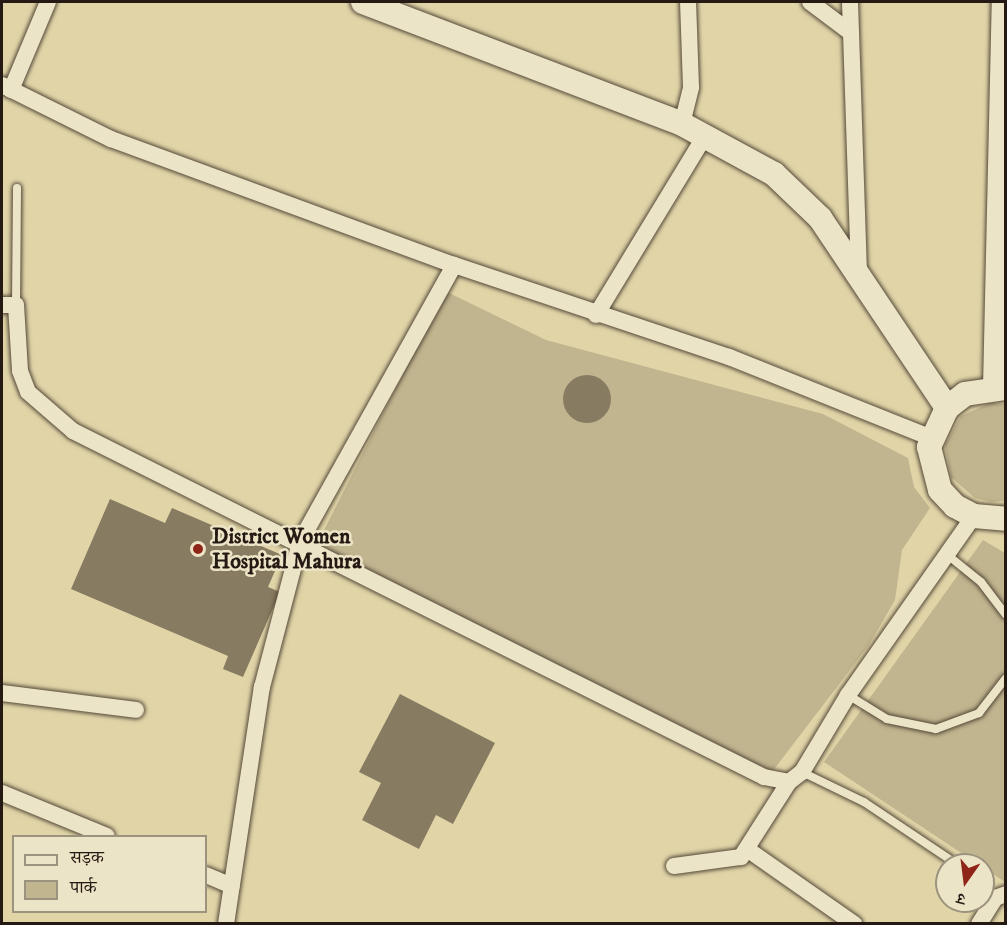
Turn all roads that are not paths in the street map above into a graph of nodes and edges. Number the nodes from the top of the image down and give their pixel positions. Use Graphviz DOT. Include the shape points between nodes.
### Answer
graph roads {
  1 [pos="48,2"];
  2 [pos="363,2"];
  3 [pos="688,2"];
  4 [pos="810,2"];
  5 [pos="850,2"];
  6 [pos="1004,2"];
  7 [pos="850,32"];
  8 [pos="6,88"];
  9 [pos="682,123"];
  10 [pos="705,136"];
  11 [pos="17,188"];
  12 [pos="454,265"];
  13 [pos="858,276"];
  14 [pos="9,305"];
  15 [pos="596,315"];
  16 [pos="1000,388"];
  17 [pos="947,408"];
  18 [pos="932,438"];
  19 [pos="995,520"];
  20 [pos="300,542"];
  21 [pos="950,557"];
  22 [pos="1005,615"];
  23 [pos="1005,678"];
  24 [pos="2,693"];
  25 [pos="848,695"];
  26 [pos="136,710"];
  27 [pos="795,777"];
  28 [pos="2,793"];
  29 [pos="102,835"];
  30 [pos="747,849"];
  31 [pos="940,853"];
  32 [pos="674,866"];
  33 [pos="207,875"];
  34 [pos="232,886"];
  35 [pos="1005,894"];
  36 [pos="848,922"];
  37 [pos="226,924"];
  38 [pos="979,924"];
  1 -- 8 [label="street"];
  2 -- 9 [label="street"];
  3 -- 9 [label="street" via="691,87"];
  4 -- 7 [label="street"];
  5 -- 7 [label="street"];
  6 -- 16 [label="street"];
  7 -- 13 [label="street"];
  8 -- 12 [label="street" via="111,139"];
  9 -- 10 [label="street"];
  10 -- 13 [label="street" via="795,189"];
  10 -- 15 [label="street"];
  11 -- 14 [label="lane"];
  12 -- 15 [label="street"];
  12 -- 20 [label="street"];
  13 -- 17 [label="street"];
  14 -- 20 [label="street" via="20,371 40,405 73,431"];
  15 -- 18 [label="street" via="729,357"];
  16 -- 17 [label="street" via="965,394"];
  17 -- 18 [label="street"];
  18 -- 19 [label="street" via="931,469 940,490"];
  19 -- 21 [label="street"];
  20 -- 27 [label="street" via="764,777"];
  20 -- 34 [label="street" via="262,687"];
  21 -- 22 [label="lane" via="981,582"];
  21 -- 25 [label="street"];
  23 -- 25 [label="lane" via="980,713 936,729 887,719"];
  24 -- 26 [label="street"];
  25 -- 27 [label="street"];
  27 -- 30 [label="street"];
  27 -- 31 [label="lane" via="864,802"];
  28 -- 29 [label="street"];
  30 -- 32 [label="street" via="729,861"];
  30 -- 36 [label="street"];
  33 -- 34 [label="street"];
  34 -- 37 [label="street"];
  35 -- 38 [label="street" via="995,898"];
}
